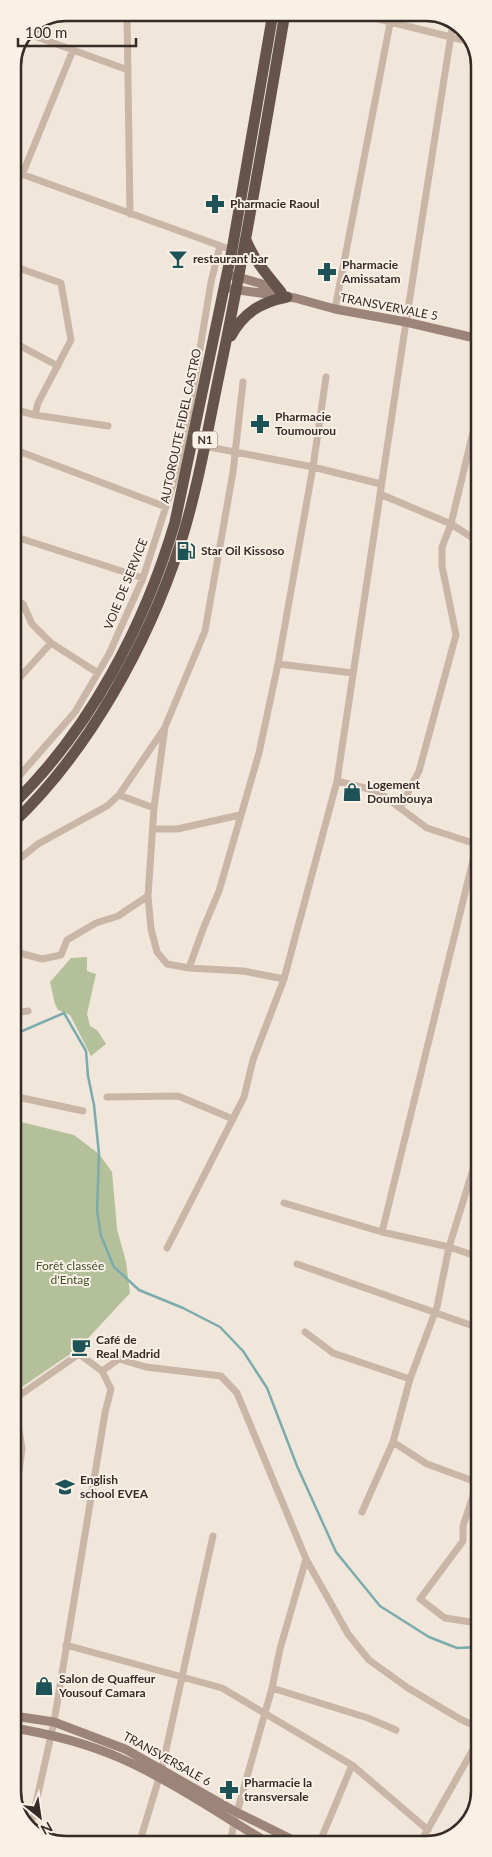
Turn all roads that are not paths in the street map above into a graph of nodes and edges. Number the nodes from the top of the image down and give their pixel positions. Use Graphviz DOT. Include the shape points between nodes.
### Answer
graph roads {
  1 [pos="127,21"];
  2 [pos="273,21"];
  3 [pos="273,21"];
  4 [pos="386,21"];
  5 [pos="390,22"];
  6 [pos="44,28"];
  7 [pos="452,30"];
  8 [pos="33,35"];
  9 [pos="451,37"];
  10 [pos="44,39"];
  11 [pos="462,40"];
  12 [pos="73,50"];
  13 [pos="128,70"];
  14 [pos="22,175"];
  15 [pos="130,214"];
  16 [pos="246,239"];
  17 [pos="220,246"];
  18 [pos="232,250"];
  19 [pos="21,269"];
  20 [pos="226,275"];
  21 [pos="239,277"];
  22 [pos="224,287"];
  23 [pos="237,290"];
  24 [pos="287,296"];
  25 [pos="335,308"];
  26 [pos="406,322"];
  27 [pos="471,337"];
  28 [pos="21,346"];
  29 [pos="224,349"];
  30 [pos="58,366"];
  31 [pos="326,377"];
  32 [pos="243,382"];
  33 [pos="21,411"];
  34 [pos="35,414"];
  35 [pos="108,426"];
  36 [pos="471,440"];
  37 [pos="204,446"];
  38 [pos="235,451"];
  39 [pos="21,452"];
  40 [pos="313,467"];
  41 [pos="381,484"];
  42 [pos="380,494"];
  43 [pos="166,507"];
  44 [pos="451,524"];
  45 [pos="471,537"];
  46 [pos="21,539"];
  47 [pos="143,578"];
  48 [pos="21,603"];
  49 [pos="51,643"];
  50 [pos="278,664"];
  51 [pos="98,673"];
  52 [pos="353,673"];
  53 [pos="21,676"];
  54 [pos="165,727"];
  55 [pos="21,774"];
  56 [pos="337,781"];
  57 [pos="21,795"];
  58 [pos="119,795"];
  59 [pos="154,808"];
  60 [pos="400,808"];
  61 [pos="21,815"];
  62 [pos="240,815"];
  63 [pos="153,829"];
  64 [pos="471,843"];
  65 [pos="21,858"];
  66 [pos="471,873"];
  67 [pos="148,896"];
  68 [pos="21,953"];
  69 [pos="189,968"];
  70 [pos="284,979"];
  71 [pos="28,1011"];
  72 [pos="21,1012"];
  73 [pos="107,1097"];
  74 [pos="21,1098"];
  75 [pos="83,1111"];
  76 [pos="233,1118"];
  77 [pos="471,1176"];
  78 [pos="284,1203"];
  79 [pos="382,1232"];
  80 [pos="449,1247"];
  81 [pos="167,1248"];
  82 [pos="471,1254"];
  83 [pos="297,1264"];
  84 [pos="435,1313"];
  85 [pos="471,1325"];
  86 [pos="304,1332"];
  87 [pos="102,1371"];
  88 [pos="410,1379"];
  89 [pos="21,1394"];
  90 [pos="393,1442"];
  91 [pos="21,1443"];
  92 [pos="21,1456"];
  93 [pos="471,1478"];
  94 [pos="471,1504"];
  95 [pos="362,1512"];
  96 [pos="213,1536"];
  97 [pos="306,1559"];
  98 [pos="471,1622"];
  99 [pos="66,1645"];
  100 [pos="182,1676"];
  101 [pos="272,1688"];
  102 [pos="264,1714"];
  103 [pos="21,1717"];
  104 [pos="54,1722"];
  105 [pos="471,1724"];
  106 [pos="21,1729"];
  107 [pos="396,1730"];
  108 [pos="52,1734"];
  109 [pos="471,1755"];
  110 [pos="352,1765"];
  111 [pos="162,1768"];
  112 [pos="159,1778"];
  113 [pos="237,1813"];
  114 [pos="32,1820"];
  115 [pos="234,1823"];
  116 [pos="428,1830"];
  117 [pos="141,1836"];
  118 [pos="232,1836"];
  119 [pos="256,1836"];
  120 [pos="284,1836"];
  121 [pos="321,1836"];
  122 [pos="425,1836"];
  1 -- 13 [label="street"];
  2 -- 16 [label="highway, AUTOROUTE FIDEL CASTRO / N1"];
  3 -- 18 [label="highway, AUTOROUTE FIDEL CASTRO / N1"];
  4 -- 5 [label="street"];
  5 -- 9 [label="street"];
  5 -- 25 [label="street"];
  6 -- 10 [label="street"];
  7 -- 9 [label="street"];
  8 -- 10 [label="street"];
  9 -- 11 [label="street"];
  9 -- 26 [label="street"];
  10 -- 12 [label="street"];
  12 -- 13 [label="street"];
  12 -- 14 [label="street"];
  13 -- 15 [label="street"];
  14 -- 15 [label="street"];
  15 -- 17 [label="street"];
  16 -- 21 [label="highway, AUTOROUTE FIDEL CASTRO / N1"];
  16 -- 24 [label="highway" via="262,270"];
  17 -- 18 [label="street"];
  17 -- 43 [label="street, VOIE DE SERVICE" via="180,460"];
  18 -- 20 [label="highway, AUTOROUTE FIDEL CASTRO / N1"];
  19 -- 30 [label="street" via="61,283 71,340"];
  20 -- 21 [label="main road, TRANSVERVALE 5"];
  20 -- 22 [label="highway, AUTOROUTE FIDEL CASTRO / N1"];
  21 -- 23 [label="highway, AUTOROUTE FIDEL CASTRO / N1"];
  21 -- 24 [label="main road, TRANSVERVALE 5"];
  22 -- 23 [label="main road, TRANSVERVALE 5"];
  22 -- 57 [label="highway, AUTOROUTE FIDEL CASTRO / N1" via="175,522 155,582 126,647 92,706 52,761"];
  23 -- 24 [label="main road, TRANSVERVALE 5"];
  23 -- 29 [label="highway, AUTOROUTE FIDEL CASTRO / N1"];
  24 -- 25 [label="main road, TRANSVERVALE 5"];
  24 -- 29 [label="highway" via="246,315"];
  25 -- 26 [label="main road, TRANSVERVALE 5"];
  26 -- 27 [label="main road, TRANSVERVALE 5"];
  26 -- 41 [label="street"];
  28 -- 30 [label="street"];
  29 -- 37 [label="highway, AUTOROUTE FIDEL CASTRO / N1"];
  30 -- 34 [label="street"];
  31 -- 40 [label="street"];
  32 -- 38 [label="street"];
  33 -- 34 [label="street"];
  34 -- 35 [label="street"];
  36 -- 44 [label="street"];
  37 -- 38 [label="street"];
  37 -- 61 [label="highway, AUTOROUTE FIDEL CASTRO / N1" via="181,543 165,589 139,646 121,681 67,762"];
  38 -- 40 [label="street"];
  38 -- 54 [label="street" via="205,631"];
  39 -- 43 [label="street"];
  40 -- 41 [label="street"];
  40 -- 50 [label="street"];
  41 -- 42 [label="street"];
  42 -- 44 [label="street"];
  42 -- 52 [label="street"];
  43 -- 47 [label="street, VOIE DE SERVICE"];
  44 -- 45 [label="street"];
  44 -- 60 [label="street" via="442,547 442,566 456,636 419,771"];
  46 -- 47 [label="street"];
  47 -- 51 [label="street, VOIE DE SERVICE" via="110,654"];
  48 -- 49 [label="street" via="32,624"];
  49 -- 51 [label="street"];
  49 -- 53 [label="street"];
  50 -- 52 [label="street"];
  50 -- 62 [label="street" via="259,753"];
  51 -- 55 [label="street, VOIE DE SERVICE" via="75,712"];
  52 -- 56 [label="street"];
  54 -- 58 [label="street"];
  54 -- 59 [label="street"];
  56 -- 60 [label="street" via="377,791"];
  56 -- 70 [label="street"];
  58 -- 59 [label="street"];
  58 -- 65 [label="street" via="107,806 38,844"];
  59 -- 63 [label="street"];
  60 -- 64 [label="street" via="427,828"];
  62 -- 63 [label="street" via="177,829"];
  62 -- 69 [label="street" via="219,891"];
  63 -- 67 [label="street"];
  66 -- 79 [label="street"];
  67 -- 68 [label="street" via="118,916 96,923 67,940 61,956 42,959"];
  67 -- 69 [label="street" via="157,952 167,964"];
  69 -- 70 [label="street" via="243,971"];
  70 -- 76 [label="street" via="253,1060 244,1097"];
  71 -- 72 [label="street"];
  73 -- 76 [label="street" via="178,1096"];
  74 -- 75 [label="street"];
  76 -- 81 [label="street"];
  77 -- 80 [label="street"];
  78 -- 79 [label="street"];
  79 -- 80 [label="street"];
  80 -- 82 [label="street"];
  80 -- 84 [label="street"];
  83 -- 84 [label="street"];
  84 -- 85 [label="street"];
  84 -- 88 [label="street"];
  86 -- 88 [label="street" via="333,1353"];
  87 -- 89 [label="street" via="79,1354"];
  87 -- 97 [label="street" via="119,1360 146,1367 221,1376 237,1393"];
  87 -- 99 [label="street" via="111,1389"];
  88 -- 90 [label="street"];
  90 -- 93 [label="street" via="427,1464"];
  90 -- 95 [label="street"];
  91 -- 92 [label="street"];
  94 -- 98 [label="street" via="463,1526 464,1541 420,1599 445,1618"];
  96 -- 100 [label="street"];
  97 -- 101 [label="street"];
  97 -- 105 [label="street" via="348,1634 369,1660 408,1688"];
  99 -- 100 [label="street"];
  99 -- 104 [label="street"];
  100 -- 102 [label="street" via="222,1688"];
  100 -- 111 [label="street"];
  101 -- 102 [label="street"];
  101 -- 107 [label="street"];
  102 -- 110 [label="street"];
  102 -- 113 [label="street"];
  103 -- 104 [label="main road, TRANSVERSALE 6"];
  104 -- 108 [label="street"];
  104 -- 111 [label="main road, TRANSVERSALE 6" via="125,1748"];
  106 -- 108 [label="main road, TRANSVERSALE 6"];
  108 -- 112 [label="main road, TRANSVERSALE 6" via="120,1758"];
  108 -- 114 [label="street"];
  109 -- 116 [label="street"];
  110 -- 116 [label="street"];
  110 -- 121 [label="street"];
  111 -- 112 [label="street"];
  111 -- 113 [label="main road, TRANSVERSALE 6"];
  112 -- 115 [label="main road, TRANSVERSALE 6"];
  112 -- 117 [label="street"];
  113 -- 115 [label="street"];
  113 -- 120 [label="main road, TRANSVERSALE 6"];
  115 -- 118 [label="street"];
  115 -- 119 [label="main road, TRANSVERSALE 6"];
  116 -- 122 [label="street"];
}
